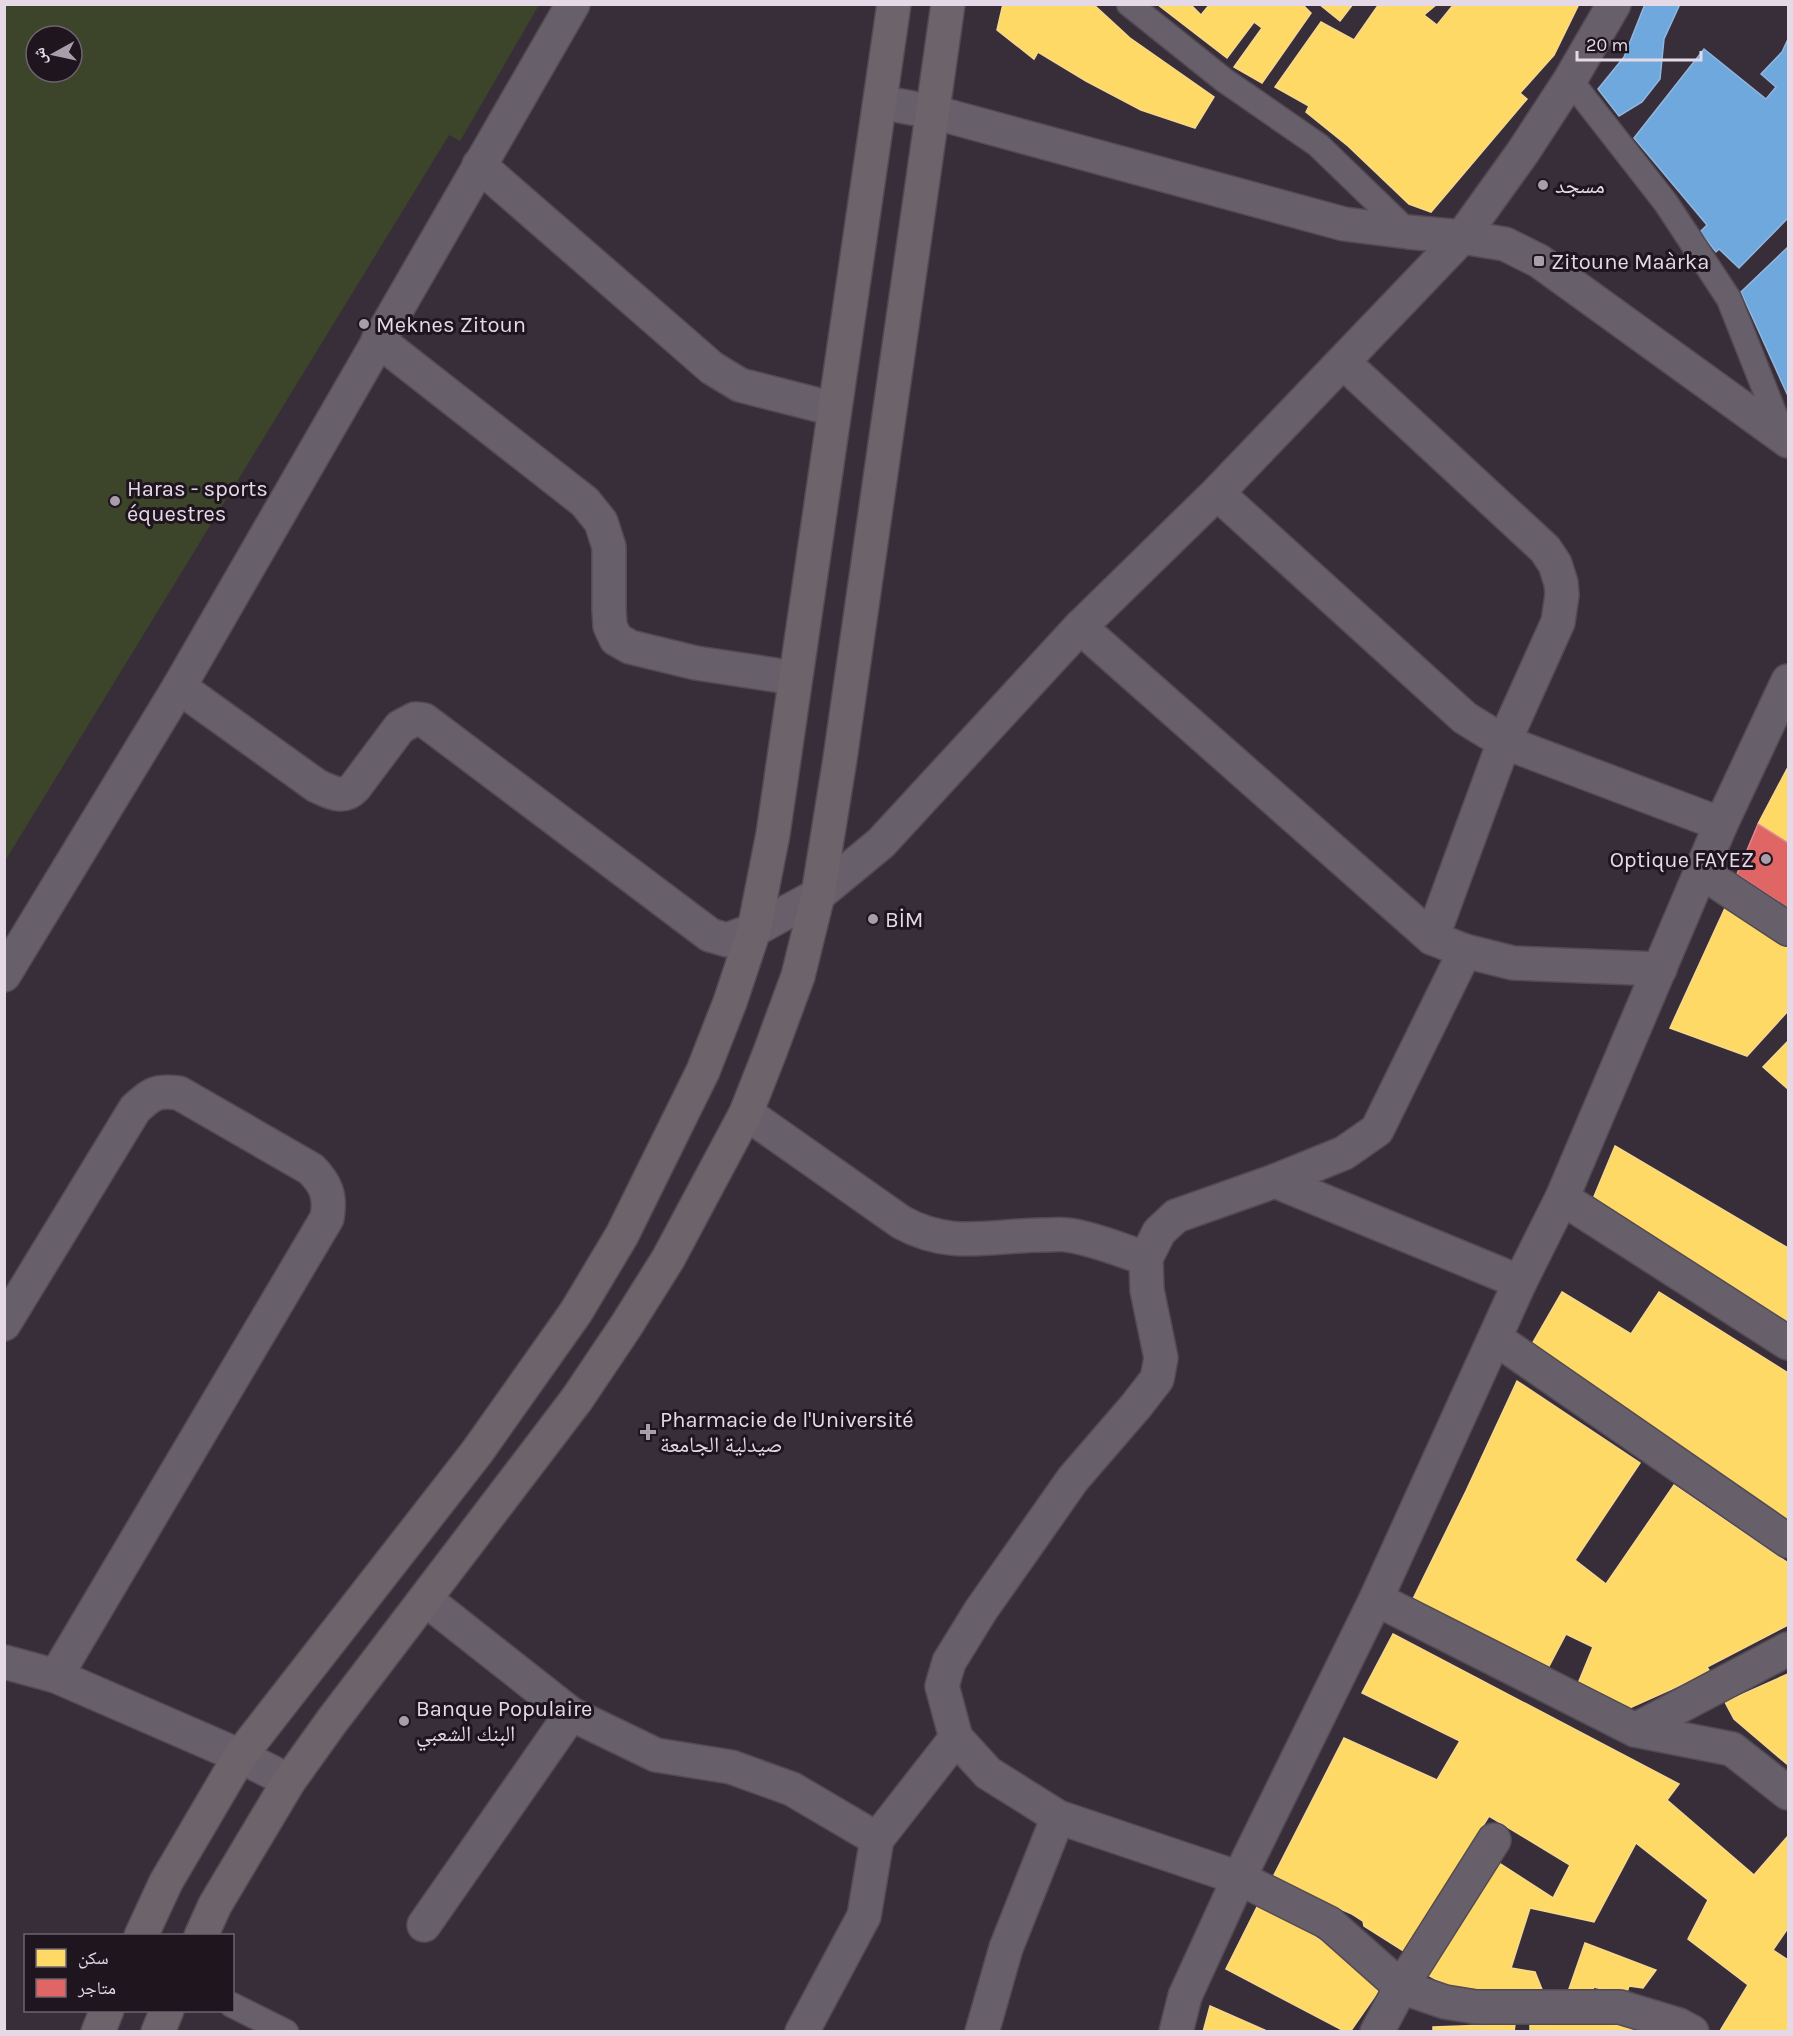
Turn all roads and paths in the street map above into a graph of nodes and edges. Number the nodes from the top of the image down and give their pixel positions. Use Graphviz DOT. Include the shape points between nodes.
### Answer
graph roads {
  1 [pos="573,4"];
  2 [pos="894,4"];
  3 [pos="948,4"];
  4 [pos="1129,4"];
  5 [pos="1614,4"];
  6 [pos="1570,80"];
  7 [pos="880,102"];
  8 [pos="933,112"];
  9 [pos="479,165"];
  10 [pos="1408,232"];
  11 [pos="1462,237"];
  12 [pos="378,340"];
  13 [pos="1343,362"];
  14 [pos="834,410"];
  15 [pos="1786,439"];
  16 [pos="1217,493"];
  17 [pos="1080,627"];
  18 [pos="795,678"];
  19 [pos="1788,681"];
  20 [pos="179,687"];
  21 [pos="1504,742"];
  22 [pos="1721,824"];
  23 [pos="1700,871"];
  24 [pos="818,895"];
  25 [pos="1788,929"];
  26 [pos="754,930"];
  27 [pos="1432,938"];
  28 [pos="1465,951"];
  29 [pos="1660,969"];
  30 [pos="4,975"];
  31 [pos="746,1113"];
  32 [pos="1275,1181"];
  33 [pos="1563,1198"];
  34 [pos="1146,1258"];
  35 [pos="1520,1282"];
  36 [pos="4,1324"];
  37 [pos="1495,1338"];
  38 [pos="1788,1343"];
  39 [pos="1788,1541"];
  40 [pos="425,1599"];
  41 [pos="1376,1599"];
  42 [pos="1788,1649"];
  43 [pos="4,1662"];
  44 [pos="56,1676"];
  45 [pos="571,1714"];
  46 [pos="1635,1730"];
  47 [pos="956,1738"];
  48 [pos="240,1756"];
  49 [pos="289,1781"];
  50 [pos="1788,1793"];
  51 [pos="1058,1817"];
  52 [pos="877,1839"];
  53 [pos="1494,1840"];
  54 [pos="1239,1878"];
  55 [pos="424,1926"];
  56 [pos="141,1934"];
  57 [pos="201,1934"];
  58 [pos="1401,1987"];
  59 [pos="234,2006"];
  60 [pos="106,2012"];
  61 [pos="166,2012"];
  62 [pos="98,2031"];
  63 [pos="158,2031"];
  64 [pos="286,2031"];
  65 [pos="802,2031"];
  66 [pos="982,2031"];
  67 [pos="1176,2031"];
  68 [pos="1377,2031"];
  69 [pos="1692,2031"];
  1 -- 9 [label="street"];
  2 -- 7 [label="main road"];
  3 -- 8 [label="main road"];
  4 -- 10 [label="lane" via="1224,80 1318,145"];
  5 -- 6 [label="street"];
  6 -- 11 [label="street"];
  6 -- 15 [label="lane" via="1666,203 1729,299"];
  7 -- 8 [label="street"];
  7 -- 14 [label="main road"];
  8 -- 10 [label="street" via="1344,224"];
  8 -- 24 [label="main road"];
  9 -- 12 [label="street"];
  9 -- 14 [label="street" via="712,368 740,385"];
  10 -- 11 [label="street"];
  11 -- 13 [label="street"];
  11 -- 15 [label="street" via="1505,244 1539,261"];
  12 -- 18 [label="street" via="585,502 601,522 609,547 610,626 616,639 630,647 696,663"];
  12 -- 20 [label="street"];
  13 -- 16 [label="street"];
  13 -- 21 [label="street" via="1545,549 1555,564 1562,595 1558,622"];
  14 -- 18 [label="main road"];
  16 -- 17 [label="street"];
  16 -- 21 [label="street" via="1465,718"];
  17 -- 24 [label="street" via="881,843"];
  17 -- 27 [label="street"];
  18 -- 26 [label="main road" via="773,834"];
  19 -- 22 [label="street"];
  20 -- 26 [label="street" via="317,786 339,795 350,793 400,727 415,719 424,720 710,935 727,940"];
  20 -- 30 [label="street"];
  21 -- 22 [label="street"];
  21 -- 27 [label="street"];
  22 -- 23 [label="street"];
  23 -- 25 [label="street"];
  23 -- 29 [label="street"];
  24 -- 26 [label="street"];
  24 -- 31 [label="main road" via="798,976"];
  26 -- 48 [label="main road" via="703,1071 622,1235 576,1312 477,1452"];
  27 -- 28 [label="street"];
  28 -- 29 [label="street" via="1513,963"];
  28 -- 32 [label="street" via="1377,1130 1344,1153"];
  29 -- 33 [label="street"];
  31 -- 34 [label="street" via="920,1233 966,1239 1067,1234"];
  31 -- 40 [label="main road" via="668,1259 626,1326 577,1399"];
  32 -- 34 [label="street" via="1176,1216 1159,1232"];
  32 -- 35 [label="street"];
  33 -- 35 [label="street"];
  33 -- 38 [label="street"];
  34 -- 47 [label="street" via="1147,1290 1161,1358 1157,1379 1073,1479 961,1640 942,1686"];
  35 -- 37 [label="street"];
  36 -- 44 [label="street" via="135,1109 151,1094 179,1093 311,1169 328,1191 327,1218"];
  37 -- 39 [label="street"];
  37 -- 41 [label="street"];
  40 -- 45 [label="street"];
  40 -- 49 [label="main road"];
  41 -- 46 [label="street"];
  41 -- 54 [label="street"];
  42 -- 46 [label="street"];
  43 -- 44 [label="street"];
  44 -- 48 [label="street"];
  45 -- 52 [label="street" via="656,1755 731,1767 792,1789"];
  45 -- 55 [label="street"];
  46 -- 50 [label="street" via="1732,1749"];
  47 -- 51 [label="street" via="988,1773"];
  47 -- 52 [label="street"];
  48 -- 49 [label="street"];
  48 -- 56 [label="main road" via="166,1882"];
  49 -- 57 [label="main road"];
  51 -- 54 [label="street"];
  51 -- 66 [label="street" via="1006,1948"];
  52 -- 65 [label="street" via="864,1916"];
  53 -- 58 [label="street"];
  54 -- 58 [label="street" via="1329,1923"];
  54 -- 67 [label="street" via="1185,1996"];
  58 -- 68 [label="street"];
  58 -- 69 [label="street" via="1445,2002 1476,2007 1620,2007"];
  59 -- 64 [label="lane"];
  60 -- 62 [label="main road"];
  61 -- 63 [label="main road"];
}
